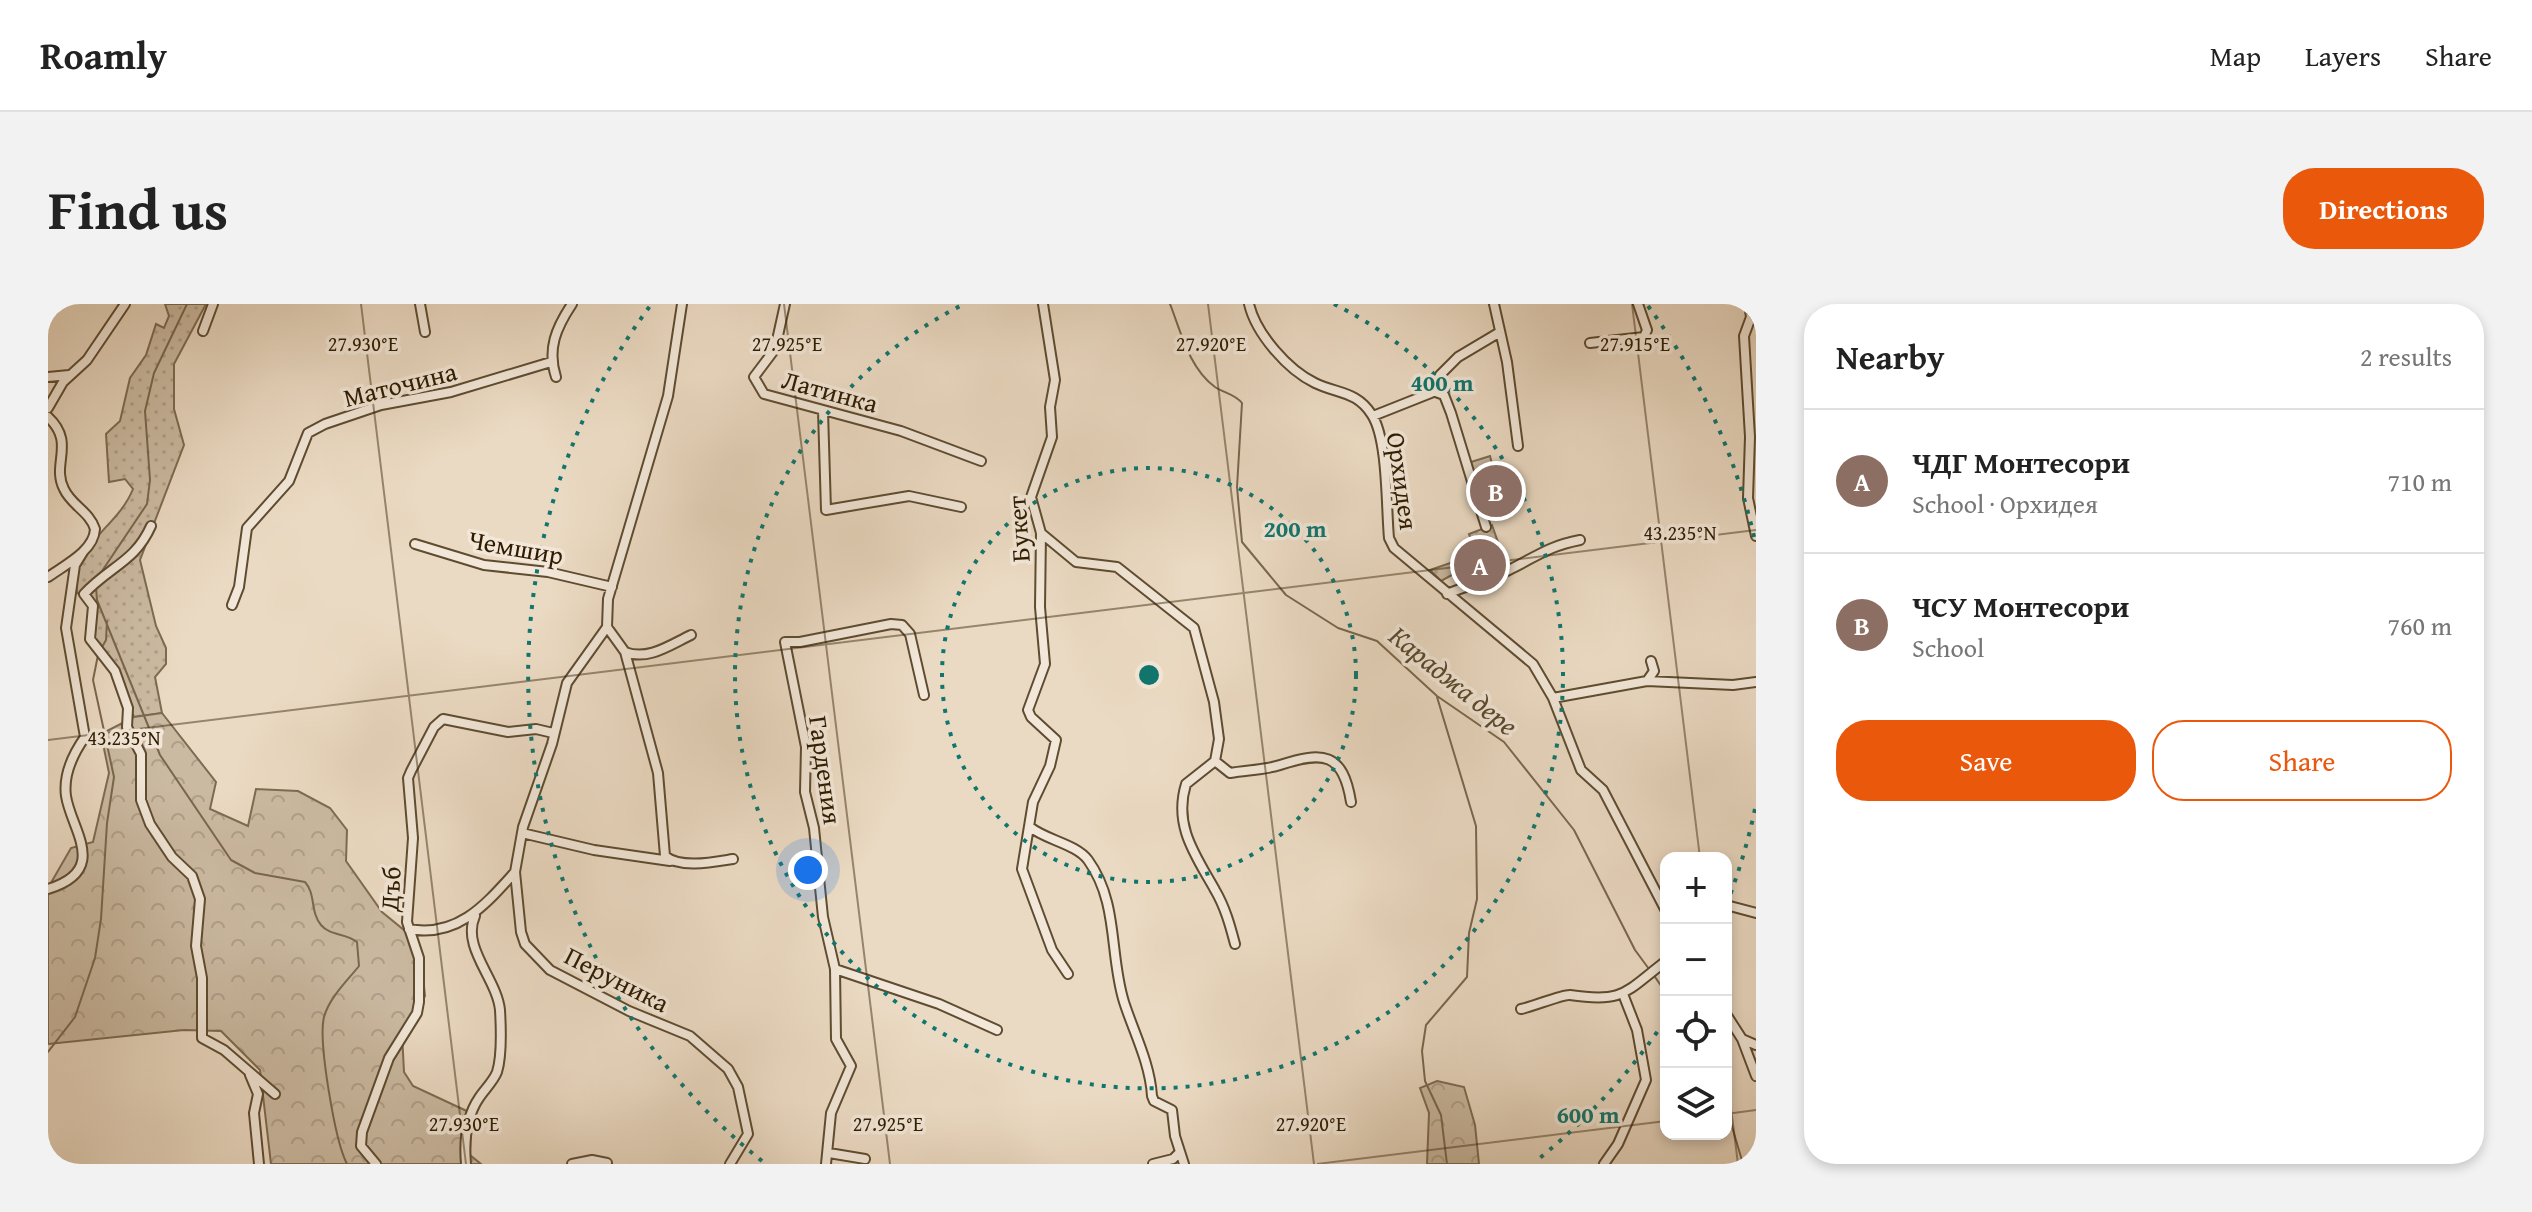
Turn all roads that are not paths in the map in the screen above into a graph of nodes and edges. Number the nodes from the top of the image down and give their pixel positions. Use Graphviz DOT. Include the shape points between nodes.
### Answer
graph roads {
  1 [pos="125,304"];
  2 [pos="213,304"];
  3 [pos="420,304"];
  4 [pos="572,304"];
  5 [pos="682,304"];
  6 [pos="785,304"];
  7 [pos="1043,304"];
  8 [pos="1249,304"];
  9 [pos="1494,304"];
  10 [pos="1638,304"];
  11 [pos="1749,304"];
  12 [pos="203,331"];
  13 [pos="425,332"];
  14 [pos="1500,332"];
  15 [pos="1590,343"];
  16 [pos="551,362"];
  17 [pos="69,375"];
  18 [pos="48,377"];
  19 [pos="556,377"];
  20 [pos="1433,391"];
  21 [pos="49,406"];
  22 [pos="823,411"];
  23 [pos="1373,416"];
  24 [pos="48,417"];
  25 [pos="1518,446"];
  26 [pos="981,461"];
  27 [pos="961,507"];
  28 [pos="151,526"];
  29 [pos="1486,527"];
  30 [pos="1041,533"];
  31 [pos="1756,536"];
  32 [pos="1580,540"];
  33 [pos="415,544"];
  34 [pos="83,552"];
  35 [pos="48,577"];
  36 [pos="75,579"];
  37 [pos="612,587"];
  38 [pos="84,594"];
  39 [pos="1447,594"];
  40 [pos="232,605"];
  41 [pos="607,627"];
  42 [pos="691,635"];
  43 [pos="625,652"];
  44 [pos="1651,661"];
  45 [pos="1647,681"];
  46 [pos="1756,682"];
  47 [pos="924,695"];
  48 [pos="1553,698"];
  49 [pos="553,733"];
  50 [pos="1215,761"];
  51 [pos="1351,802"];
  52 [pos="1030,827"];
  53 [pos="522,833"];
  54 [pos="733,859"];
  55 [pos="671,861"];
  56 [pos="515,872"];
  57 [pos="48,889"];
  58 [pos="1655,892"];
  59 [pos="1660,893"];
  60 [pos="1660,901"];
  61 [pos="1732,907"];
  62 [pos="1756,913"];
  63 [pos="475,916"];
  64 [pos="409,929"];
  65 [pos="1235,944"];
  66 [pos="1660,965"];
  67 [pos="835,969"];
  68 [pos="1068,974"];
  69 [pos="1623,994"];
  70 [pos="1521,1009"];
  71 [pos="1732,1023"];
  72 [pos="997,1030"];
  73 [pos="1742,1039"];
  74 [pos="1756,1045"];
  75 [pos="248,1071"];
  76 [pos="1756,1076"];
  77 [pos="275,1094"];
  78 [pos="829,1153"];
  79 [pos="1179,1153"];
  80 [pos="865,1159"];
  81 [pos="607,1163"];
  82 [pos="259,1164"];
  83 [pos="376,1164"];
  84 [pos="466,1164"];
  85 [pos="572,1164"];
  86 [pos="730,1164"];
  87 [pos="826,1164"];
  88 [pos="1153,1164"];
  89 [pos="1184,1164"];
  90 [pos="1604,1164"];
  1 -- 17 [label="street" via="87,360"];
  2 -- 12 [label="street"];
  3 -- 13 [label="street"];
  4 -- 16 [label="street" via="554,338"];
  5 -- 37 [label="street" via="668,396"];
  6 -- 22 [label="street, Латинка" via="775,349 754,377 756,384 770,398"];
  7 -- 30 [label="street, Букет" via="1055,380 1052,437 1031,497"];
  8 -- 23 [label="street, Орхидея" via="1286,362 1319,385 1348,392"];
  9 -- 14 [label="street"];
  10 -- 15 [label="street" via="1647,330 1644,337"];
  11 -- 31 [label="street" via="1744,336 1748,498"];
  14 -- 20 [label="street" via="1458,357"];
  14 -- 25 [label="street"];
  16 -- 19 [label="street"];
  16 -- 40 [label="street, Маточина" via="451,392 381,405 308,433 289,481 247,528"];
  17 -- 18 [label="street"];
  17 -- 21 [label="street"];
  20 -- 23 [label="street"];
  20 -- 29 [label="street" via="1444,395"];
  22 -- 26 [label="street, Латинка" via="901,431"];
  22 -- 27 [label="street" via="826,510 909,496"];
  23 -- 39 [label="street, Орхидея" via="1389,538 1402,558"];
  24 -- 34 [label="street" via="63,444 63,489 94,524 93,540"];
  28 -- 38 [label="street" via="141,549 104,573"];
  30 -- 50 [label="street" via="1076,562 1117,567 1194,628 1214,702 1219,739"];
  30 -- 52 [label="street, Букет" via="1045,664 1028,710 1056,740 1033,802"];
  32 -- 39 [label="street" via="1559,544"];
  33 -- 37 [label="street, Чемшир" via="484,565"];
  34 -- 35 [label="street"];
  34 -- 36 [label="street"];
  36 -- 38 [label="street"];
  36 -- 57 [label="street" via="66,628 85,737 75,751 66,798 83,848 75,873"];
  37 -- 41 [label="street"];
  38 -- 75 [label="street" via="93,606 90,639 115,671 128,708 127,727 141,754 141,800 155,832 192,876 200,899 196,946 202,978 201,1034"];
  39 -- 48 [label="street, Орхидея" via="1525,655"];
  41 -- 43 [label="street"];
  41 -- 49 [label="street, Перуника" via="567,683"];
  42 -- 43 [label="street" via="655,652"];
  43 -- 55 [label="street" via="658,773 663,850"];
  44 -- 45 [label="street" via="1654,671"];
  45 -- 46 [label="street"];
  45 -- 48 [label="street"];
  47 -- 67 [label="street, Гардения" via="910,634 902,625 785,642 806,747 805,792"];
  48 -- 58 [label="street, Орхидея" via="1581,770 1603,790"];
  49 -- 53 [label="street, Перуника"];
  49 -- 64 [label="street, Дъб" via="508,732 449,719 434,727 408,778 413,838"];
  50 -- 51 [label="street" via="1230,773 1278,766 1302,756 1328,759 1342,768"];
  50 -- 65 [label="street" via="1186,784 1181,811 1190,849 1228,917"];
  52 -- 68 [label="street" via="1022,869 1052,950"];
  52 -- 79 [label="street" via="1087,858 1097,879 1113,921 1124,1000 1152,1096 1172,1110"];
  53 -- 55 [label="street"];
  53 -- 56 [label="street, Перуника"];
  54 -- 55 [label="street"];
  56 -- 63 [label="street"];
  56 -- 86 [label="street, Перуника" via="525,944 550,970 690,1036 728,1069 738,1087 748,1134"];
  58 -- 59 [label="street"];
  58 -- 60 [label="street, Орхидея"];
  61 -- 62 [label="street"];
  63 -- 64 [label="street" via="441,929"];
  63 -- 84 [label="street" via="476,952 500,1010 497,1072 473,1107"];
  64 -- 83 [label="street, Дъб" via="419,958 419,1002 389,1058 362,1132 361,1146"];
  66 -- 69 [label="street"];
  67 -- 72 [label="street"];
  67 -- 78 [label="street, Гардения" via="836,1039 851,1066 831,1113"];
  69 -- 70 [label="street" via="1596,1000 1569,994"];
  69 -- 90 [label="street" via="1647,1072 1618,1144"];
  71 -- 73 [label="street"];
  73 -- 74 [label="street"];
  73 -- 76 [label="street"];
  75 -- 77 [label="street"];
  75 -- 82 [label="street" via="258,1094 254,1113"];
  78 -- 80 [label="street"];
  78 -- 87 [label="street"];
  79 -- 88 [label="street"];
  79 -- 89 [label="street"];
  81 -- 85 [label="street"];
}
